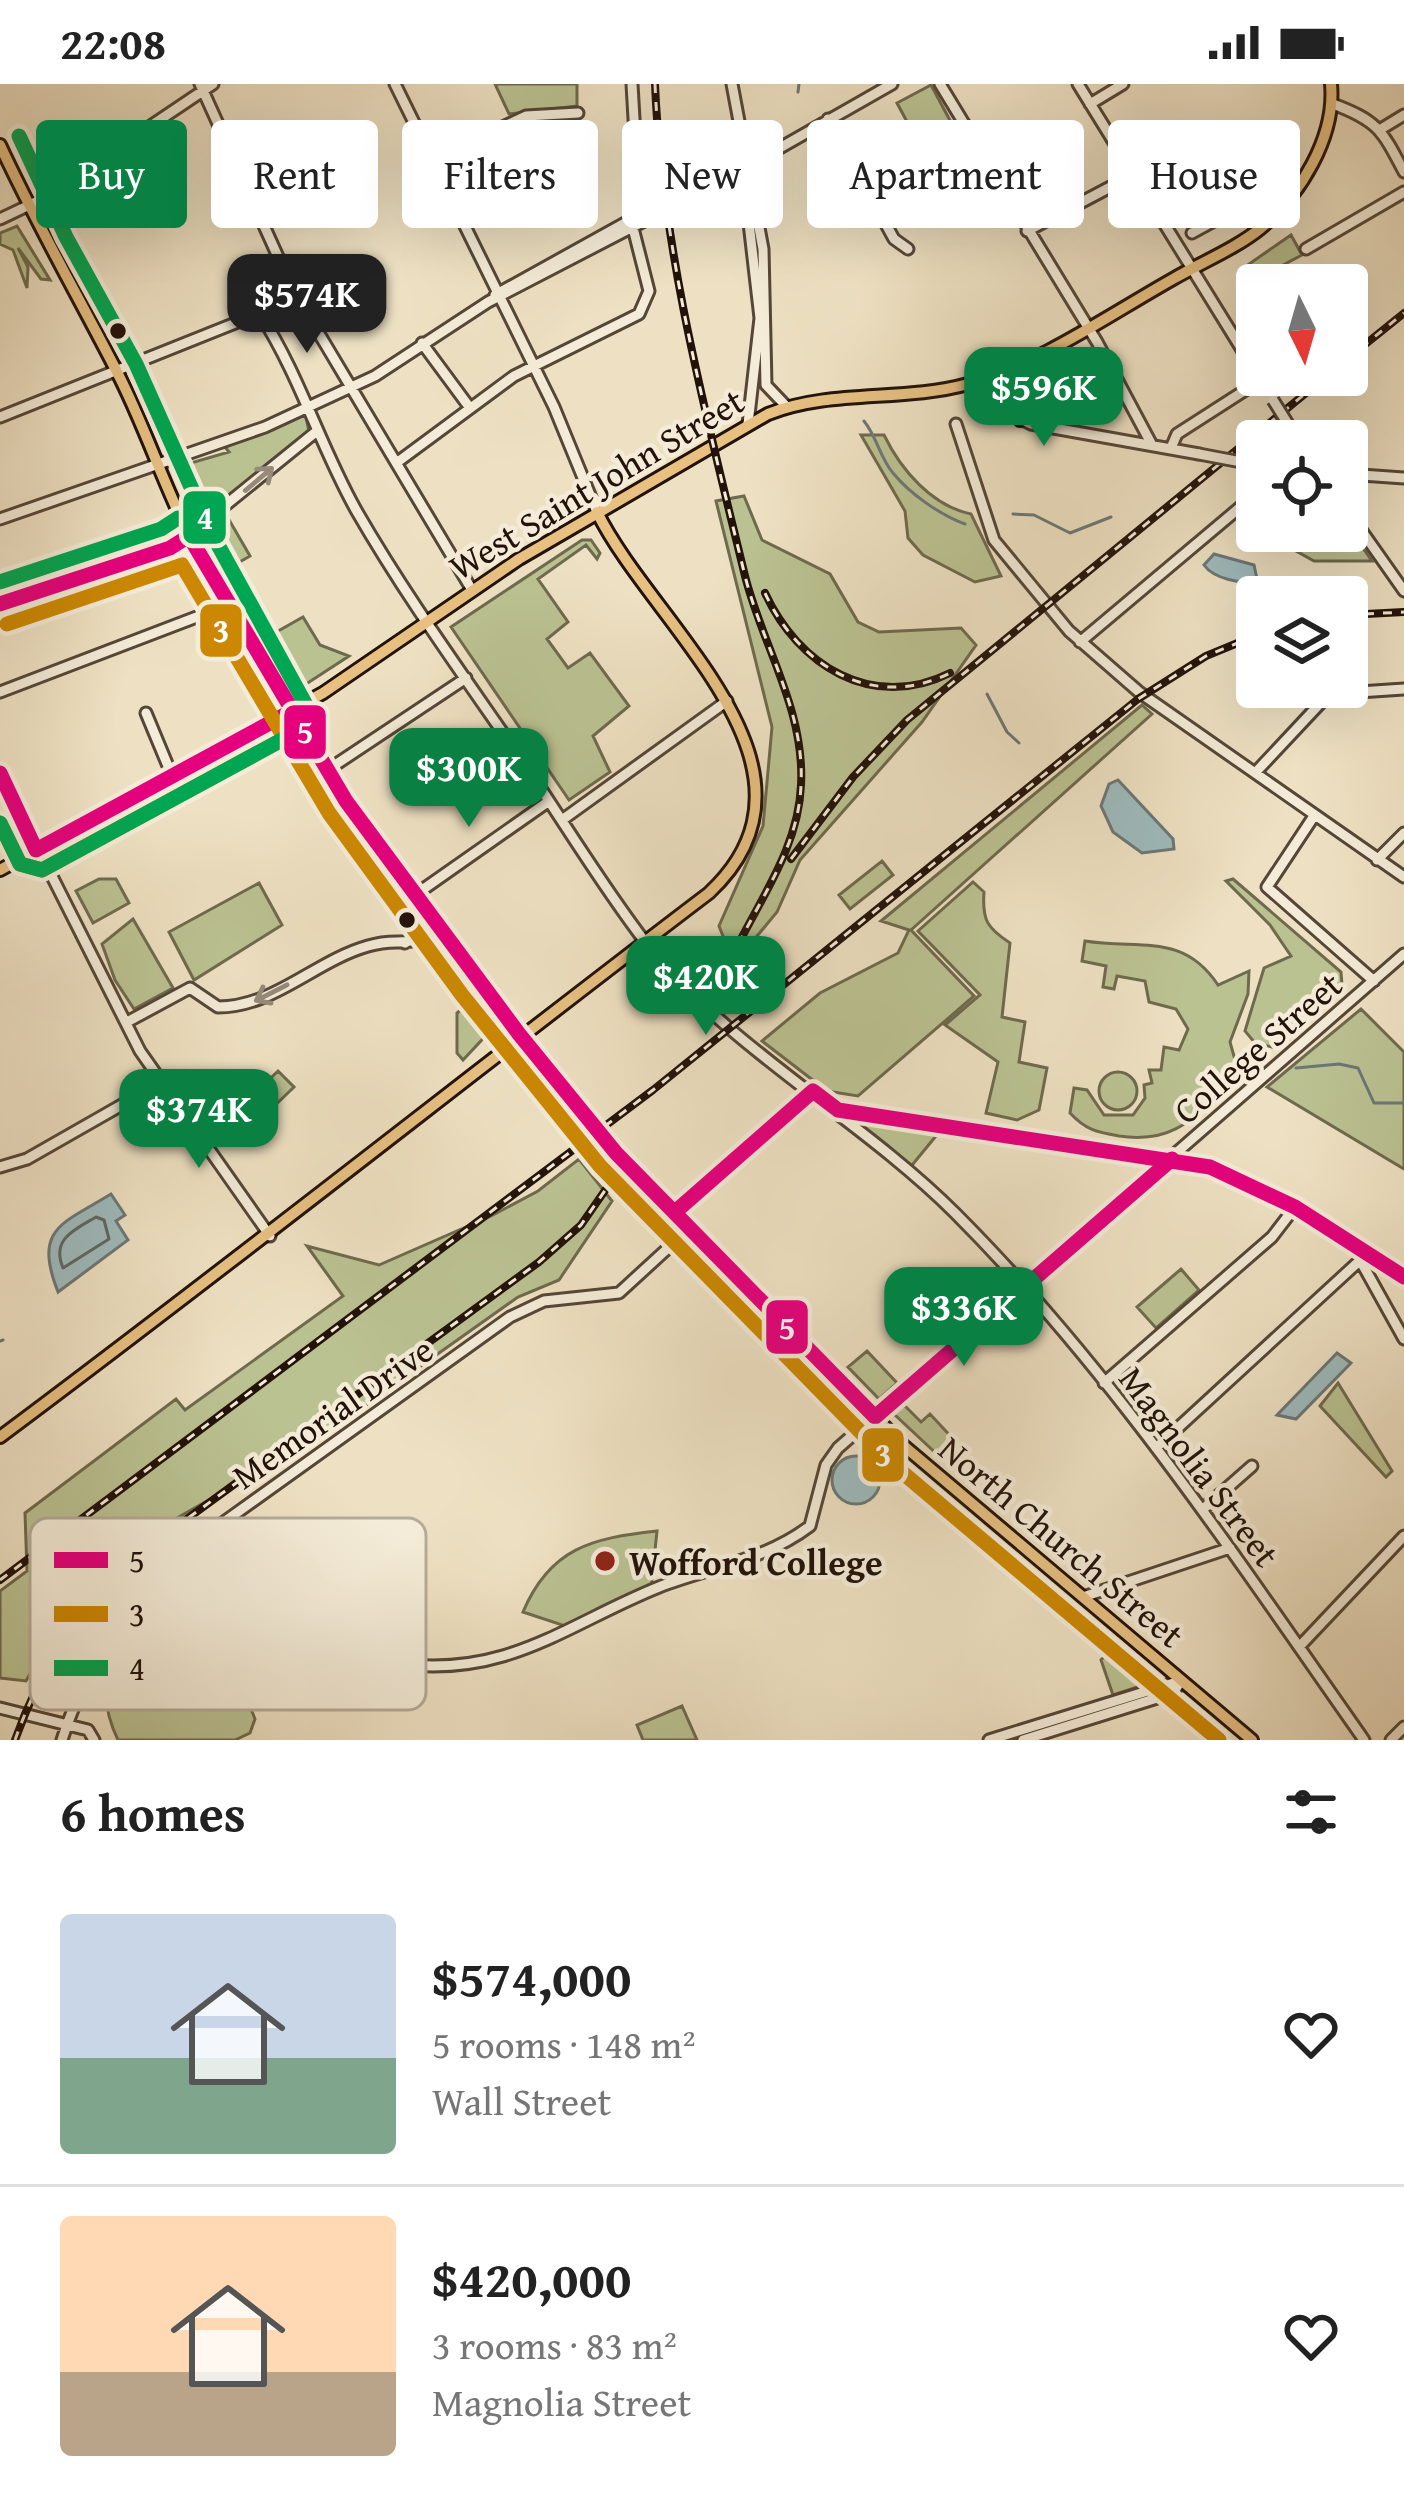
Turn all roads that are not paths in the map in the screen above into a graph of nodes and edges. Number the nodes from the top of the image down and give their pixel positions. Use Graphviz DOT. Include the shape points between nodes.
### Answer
graph roads {
  1 [pos="395,84"];
  2 [pos="632,84"];
  3 [pos="731,84"];
  4 [pos="892,84"];
  5 [pos="940,84"];
  6 [pos="1078,84"];
  7 [pos="1123,84"];
  8 [pos="1331,84"];
  9 [pos="205,86"];
  10 [pos="1090,104"];
  11 [pos="1333,104"];
  12 [pos="578,113"];
  13 [pos="536,115"];
  14 [pos="1404,115"];
  15 [pos="828,119"];
  16 [pos="412,120"];
  17 [pos="525,120"];
  18 [pos="538,120"];
  19 [pos="634,120"];
  20 [pos="737,120"];
  21 [pos="1381,129"];
  22 [pos="1108,134"];
  23 [pos="783,144"];
  24 [pos="0,145"];
  25 [pos="1404,172"];
  26 [pos="1300,181"];
  27 [pos="1108,188"];
  28 [pos="1404,192"];
  29 [pos="28,207"];
  30 [pos="0,219"];
  31 [pos="622,224"];
  32 [pos="465,228"];
  33 [pos="633,228"];
  34 [pos="747,228"];
  35 [pos="758,228"];
  36 [pos="1168,228"];
  37 [pos="1201,228"];
  38 [pos="1261,228"];
  39 [pos="1027,231"];
  40 [pos="1192,233"];
  41 [pos="908,249"];
  42 [pos="1306,249"];
  43 [pos="1193,267"];
  44 [pos="499,295"];
  45 [pos="298,298"];
  46 [pos="260,314"];
  47 [pos="1088,327"];
  48 [pos="1236,339"];
  49 [pos="422,344"];
  50 [pos="1025,358"];
  51 [pos="534,366"];
  52 [pos="117,372"];
  53 [pos="974,382"];
  54 [pos="351,388"];
  55 [pos="1236,392"];
  56 [pos="308,406"];
  57 [pos="787,407"];
  58 [pos="470,408"];
  59 [pos="0,417"];
  60 [pos="1020,420"];
  61 [pos="748,424"];
  62 [pos="956,424"];
  63 [pos="316,431"];
  64 [pos="1152,445"];
  65 [pos="1171,448"];
  66 [pos="157,461"];
  67 [pos="398,461"];
  68 [pos="1236,461"];
  69 [pos="1368,475"];
  70 [pos="1404,478"];
  71 [pos="1236,511"];
  72 [pos="597,512"];
  73 [pos="0,519"];
  74 [pos="189,536"];
  75 [pos="1368,540"];
  76 [pos="472,590"];
  77 [pos="1404,591"];
  78 [pos="0,604"];
  79 [pos="227,605"];
  80 [pos="427,621"];
  81 [pos="1080,642"];
  82 [pos="466,678"];
  83 [pos="1404,689"];
  84 [pos="1368,690"];
  85 [pos="0,692"];
  86 [pos="727,701"];
  87 [pos="1310,708"];
  88 [pos="146,712"];
  89 [pos="290,712"];
  90 [pos="326,771"];
  91 [pos="0,773"];
  92 [pos="1255,773"];
  93 [pos="173,778"];
  94 [pos="549,801"];
  95 [pos="1314,816"];
  96 [pos="562,820"];
  97 [pos="1404,832"];
  98 [pos="36,850"];
  99 [pos="1376,860"];
  100 [pos="0,870"];
  101 [pos="1404,878"];
  102 [pos="416,895"];
  103 [pos="437,925"];
  104 [pos="644,941"];
  105 [pos="1404,954"];
  106 [pos="1374,981"];
  107 [pos="127,1022"];
  108 [pos="519,1034"];
  109 [pos="162,1082"];
  110 [pos="813,1091"];
  111 [pos="838,1110"];
  112 [pos="1172,1159"];
  113 [pos="1,1165"];
  114 [pos="1295,1207"];
  115 [pos="675,1212"];
  116 [pos="691,1227"];
  117 [pos="270,1235"];
  118 [pos="1364,1257"];
  119 [pos="1404,1277"];
  120 [pos="1023,1286"];
  121 [pos="1404,1339"];
  122 [pos="1104,1382"];
  123 [pos="875,1417"];
  124 [pos="0,1437"];
  125 [pos="1156,1448"];
  126 [pos="1252,1466"];
  127 [pos="1202,1510"];
  128 [pos="235,1518"];
  129 [pos="1404,1536"];
  130 [pos="1230,1548"];
  131 [pos="1083,1597"];
  132 [pos="1299,1647"];
  133 [pos="426,1664"];
  134 [pos="1180,1681"];
  135 [pos="0,1708"];
  136 [pos="75,1710"];
  137 [pos="67,1726"];
  138 [pos="1404,1727"];
  139 [pos="1017,1738"];
  140 [pos="62,1740"];
  141 [pos="94,1740"];
  142 [pos="989,1740"];
  143 [pos="1252,1740"];
  144 [pos="1364,1740"];
  145 [pos="1391,1740"];
  1 -- 16 [label="street"];
  2 -- 19 [label="street"];
  3 -- 20 [label="street"];
  4 -- 15 [label="street"];
  5 -- 39 [label="street"];
  6 -- 10 [label="street"];
  7 -- 10 [label="street"];
  8 -- 11 [label="main road, West Saint John Street"];
  9 -- 29 [label="street"];
  9 -- 45 [label="street"];
  10 -- 22 [label="street"];
  11 -- 21 [label="street"];
  11 -- 26 [label="main road, West Saint John Street"];
  12 -- 13 [label="street"];
  13 -- 17 [label="street"];
  13 -- 18 [label="street"];
  14 -- 21 [label="street"];
  15 -- 23 [label="street"];
  15 -- 41 [label="street" via="894,239"];
  21 -- 25 [label="street"];
  24 -- 29 [label="main road, North Church Street"];
  27 -- 39 [label="street"];
  28 -- 42 [label="street"];
  29 -- 30 [label="street"];
  29 -- 52 [label="main road, North Church Street"];
  31 -- 44 [label="street"];
  32 -- 44 [label="street"];
  33 -- 44 [label="street"];
  33 -- 51 [label="street" via="650,291 644,308"];
  34 -- 61 [label="street" via="760,318"];
  35 -- 57 [label="street" via="766,385"];
  36 -- 43 [label="street"];
  37 -- 40 [label="street"];
  38 -- 43 [label="main road, West Saint John Street"];
  39 -- 47 [label="street"];
  43 -- 47 [label="main road, West Saint John Street"];
  43 -- 48 [label="street"];
  44 -- 49 [label="street"];
  44 -- 51 [label="street"];
  45 -- 46 [label="street"];
  45 -- 54 [label="street"];
  46 -- 52 [label="street"];
  46 -- 56 [label="street, Magnolia Street"];
  47 -- 50 [label="main road, West Saint John Street"];
  47 -- 64 [label="street"];
  49 -- 54 [label="street"];
  49 -- 58 [label="street"];
  50 -- 53 [label="main road, West Saint John Street"];
  50 -- 60 [label="main road" via="1015,379"];
  51 -- 58 [label="street"];
  51 -- 72 [label="street"];
  52 -- 59 [label="street"];
  52 -- 66 [label="main road, North Church Street"];
  53 -- 57 [label="main road, West Saint John Street"];
  53 -- 60 [label="street"];
  54 -- 56 [label="street"];
  54 -- 67 [label="street"];
  55 -- 65 [label="street" via="1178,434"];
  56 -- 63 [label="street, Magnolia Street"];
  56 -- 66 [label="street"];
  57 -- 61 [label="main road, West Saint John Street"];
  58 -- 67 [label="street"];
  60 -- 64 [label="street"];
  61 -- 72 [label="main road, West Saint John Street"];
  62 -- 81 [label="street" via="994,540"];
  74 -- 63 [label="street, one-way"];
  63 -- 80 [label="street, Magnolia Street"];
  64 -- 65 [label="street"];
  65 -- 68 [label="street, bridge"];
  66 -- 73 [label="street"];
  66 -- 74 [label="main road, North Church Street"];
  67 -- 76 [label="street"];
  69 -- 70 [label="street"];
  71 -- 81 [label="street"];
  72 -- 76 [label="main road, West Saint John Street"];
  72 -- 86 [label="main road"];
  74 -- 78 [label="street"];
  74 -- 79 [label="main road, North Church Street"];
  75 -- 77 [label="street"];
  76 -- 80 [label="main road, West Saint John Street"];
  79 -- 85 [label="street"];
  79 -- 89 [label="main road, North Church Street"];
  80 -- 82 [label="street, Magnolia Street"];
  80 -- 89 [label="main road, West Saint John Street"];
  81 -- 92 [label="street"];
  82 -- 90 [label="street"];
  82 -- 94 [label="street, Magnolia Street"];
  83 -- 84 [label="street"];
  86 -- 96 [label="street"];
  86 -- 104 [label="main road" via="753,759 744,848 709,893"];
  87 -- 92 [label="street"];
  88 -- 93 [label="street"];
  89 -- 90 [label="main road, North Church Street"];
  89 -- 93 [label="main road, West Saint John Street"];
  90 -- 102 [label="main road, North Church Street"];
  91 -- 98 [label="street"];
  92 -- 95 [label="street"];
  93 -- 98 [label="main road, West Saint John Street"];
  94 -- 96 [label="street, Magnolia Street"];
  94 -- 102 [label="street"];
  95 -- 99 [label="street"];
  95 -- 106 [label="street" via="1267,887"];
  96 -- 104 [label="street, Magnolia Street"];
  97 -- 99 [label="street"];
  98 -- 100 [label="main road, West Saint John Street"];
  98 -- 107 [label="street"];
  99 -- 101 [label="street"];
  102 -- 103 [label="main road, North Church Street"];
  103 -- 107 [label="street, one-way" via="407,945 368,946 238,1007 206,1004 190,988"];
  103 -- 108 [label="main road, North Church Street"];
  104 -- 108 [label="main road"];
  104 -- 110 [label="street, Magnolia Street" via="707,1010"];
  105 -- 106 [label="street, College Street"];
  106 -- 112 [label="street, College Street"];
  107 -- 109 [label="street"];
  108 -- 115 [label="main road, North Church Street, bridge"];
  108 -- 117 [label="main road"];
  109 -- 113 [label="street" via="27,1159"];
  109 -- 117 [label="street"];
  110 -- 111 [label="street, Magnolia Street"];
  110 -- 115 [label="street"];
  111 -- 112 [label="street"];
  111 -- 120 [label="street, Magnolia Street"];
  112 -- 114 [label="street" via="1220,1170"];
  112 -- 120 [label="street, College Street"];
  114 -- 118 [label="street"];
  114 -- 122 [label="street" via="1272,1237"];
  115 -- 116 [label="main road, North Church Street"];
  116 -- 123 [label="main road, North Church Street"];
  116 -- 128 [label="street, Memorial Drive" via="619,1293 544,1301 510,1317"];
  117 -- 124 [label="main road"];
  118 -- 119 [label="street"];
  118 -- 121 [label="street"];
  118 -- 125 [label="street"];
  120 -- 122 [label="street, Magnolia Street"];
  120 -- 123 [label="street, College Street"];
  122 -- 125 [label="street, Magnolia Street"];
  123 -- 131 [label="main road, North Church Street"];
  123 -- 133 [label="street, College Street" via="831,1456 803,1531 518,1653"];
  125 -- 127 [label="street, Magnolia Street"];
  126 -- 127 [label="street"];
  127 -- 130 [label="street, Magnolia Street"];
  129 -- 132 [label="street"];
  130 -- 131 [label="street"];
  130 -- 132 [label="street, Magnolia Street"];
  131 -- 134 [label="main road, North Church Street"];
  132 -- 144 [label="street, Magnolia Street"];
  134 -- 139 [label="street" via="1173,1693"];
  134 -- 143 [label="main road, North Church Street"];
  135 -- 137 [label="street"];
  136 -- 137 [label="street, Memorial Drive"];
  137 -- 140 [label="street, Memorial Drive"];
  137 -- 141 [label="street" via="88,1730"];
  138 -- 145 [label="street"];
  139 -- 142 [label="street"];
}
